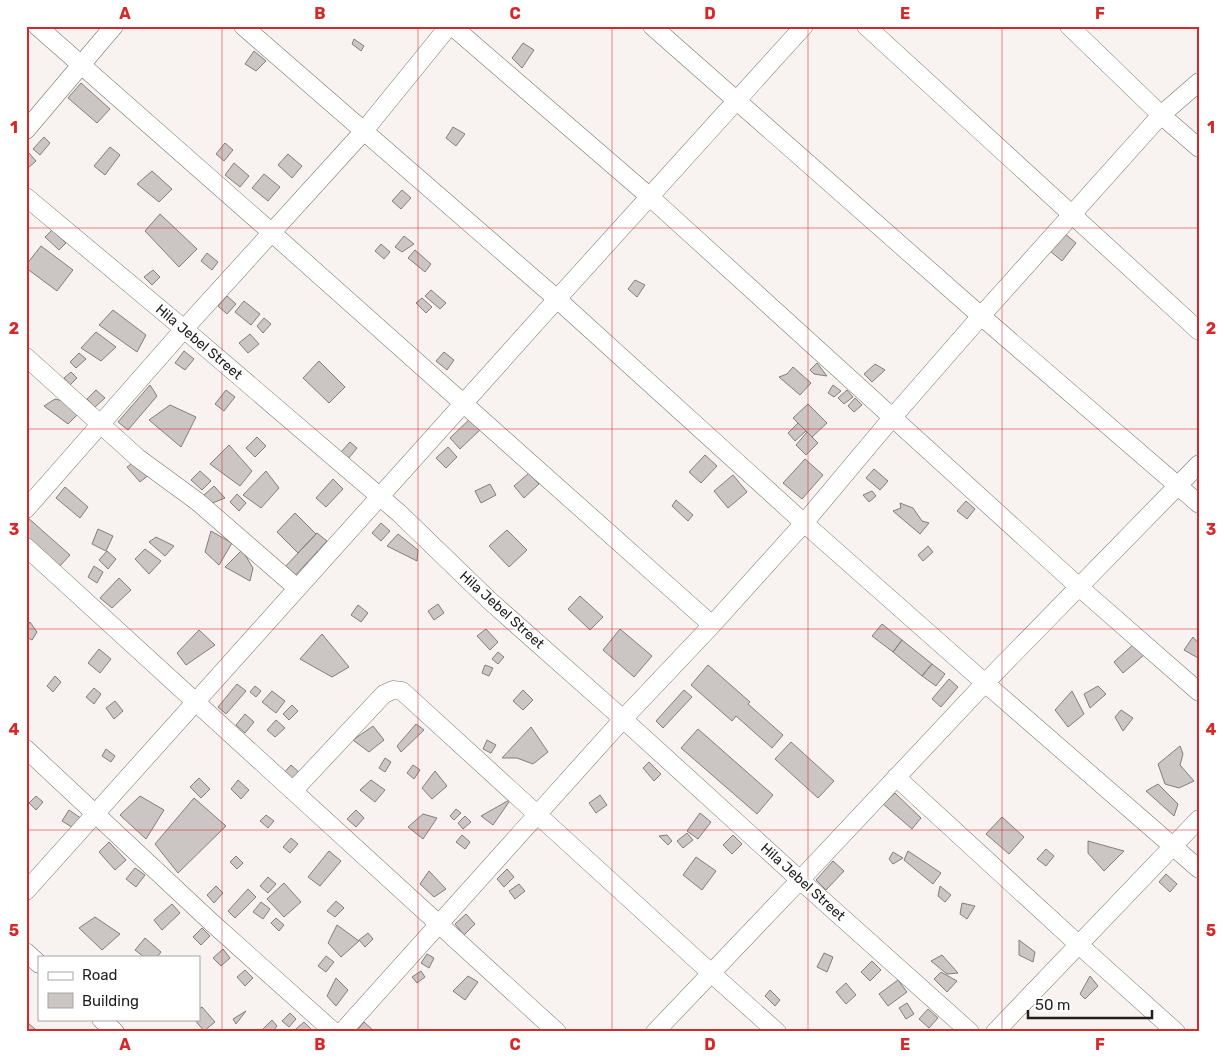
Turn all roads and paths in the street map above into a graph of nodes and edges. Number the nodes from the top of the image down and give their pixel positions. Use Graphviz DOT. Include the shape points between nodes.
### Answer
graph roads {
  1 [pos="37,26"];
  2 [pos="114,26"];
  3 [pos="243,26"];
  4 [pos="451,26"];
  5 [pos="652,26"];
  6 [pos="804,26"];
  7 [pos="866,26"];
  8 [pos="1069,26"];
  9 [pos="80,66"];
  10 [pos="1199,82"];
  11 [pos="736,100"];
  12 [pos="1162,116"];
  13 [pos="26,130"];
  14 [pos="363,132"];
  15 [pos="1199,148"];
  16 [pos="26,197"];
  17 [pos="650,198"];
  18 [pos="1072,215"];
  19 [pos="272,232"];
  20 [pos="556,299"];
  21 [pos="981,316"];
  22 [pos="184,329"];
  23 [pos="1199,331"];
  24 [pos="26,357"];
  25 [pos="464,403"];
  26 [pos="892,418"];
  27 [pos="101,425"];
  28 [pos="1199,464"];
  29 [pos="1178,485"];
  30 [pos="379,497"];
  31 [pos="1199,504"];
  32 [pos="26,509"];
  33 [pos="804,523"];
  34 [pos="26,547"];
  35 [pos="1079,587"];
  36 [pos="297,588"];
  37 [pos="712,624"];
  38 [pos="985,683"];
  39 [pos="1199,692"];
  40 [pos="196,702"];
  41 [pos="624,719"];
  42 [pos="26,749"];
  43 [pos="896,778"];
  44 [pos="293,791"];
  45 [pos="96,813"];
  46 [pos="537,815"];
  47 [pos="1199,819"];
  48 [pos="1173,846"];
  49 [pos="1199,869"];
  50 [pos="800,880"];
  51 [pos="26,891"];
  52 [pos="439,924"];
  53 [pos="1078,944"];
  54 [pos="26,952"];
  55 [pos="38,963"];
  56 [pos="711,973"];
  57 [pos="102,1020"];
  58 [pos="115,1032"];
  59 [pos="334,1032"];
  60 [pos="342,1032"];
  61 [pos="557,1032"];
  62 [pos="654,1032"];
  63 [pos="777,1032"];
  64 [pos="970,1032"];
  65 [pos="996,1032"];
  66 [pos="1176,1032"];
  1 -- 9 [label="street"];
  2 -- 9 [label="street"];
  3 -- 14 [label="street"];
  4 -- 14 [label="street"];
  4 -- 17 [label="street"];
  5 -- 11 [label="street"];
  6 -- 11 [label="street"];
  7 -- 18 [label="street"];
  8 -- 12 [label="street"];
  9 -- 13 [label="street"];
  9 -- 19 [label="street"];
  10 -- 12 [label="street"];
  11 -- 17 [label="street"];
  11 -- 21 [label="street"];
  12 -- 15 [label="street"];
  12 -- 18 [label="street"];
  14 -- 19 [label="street"];
  14 -- 20 [label="street"];
  16 -- 22 [label="street, Hila Jebel Street"];
  17 -- 20 [label="street"];
  17 -- 26 [label="street"];
  18 -- 21 [label="street"];
  18 -- 23 [label="street"];
  19 -- 22 [label="street"];
  19 -- 25 [label="street"];
  20 -- 25 [label="street"];
  20 -- 33 [label="street"];
  21 -- 26 [label="street"];
  21 -- 29 [label="street"];
  22 -- 27 [label="street"];
  22 -- 30 [label="street, Hila Jebel Street"];
  24 -- 27 [label="street"];
  25 -- 30 [label="street"];
  25 -- 37 [label="street"];
  26 -- 33 [label="street"];
  26 -- 35 [label="street"];
  27 -- 32 [label="street"];
  27 -- 36 [label="street" via="138,458 198,502"];
  28 -- 29 [label="street"];
  29 -- 31 [label="street"];
  29 -- 35 [label="street"];
  30 -- 36 [label="street"];
  30 -- 41 [label="street, Hila Jebel Street" via="490,602"];
  33 -- 37 [label="street"];
  33 -- 38 [label="street"];
  34 -- 40 [label="street"];
  35 -- 38 [label="street"];
  35 -- 39 [label="street"];
  36 -- 40 [label="street"];
  37 -- 41 [label="street"];
  38 -- 43 [label="street"];
  38 -- 48 [label="street"];
  40 -- 44 [label="street"];
  40 -- 45 [label="street"];
  41 -- 46 [label="street"];
  41 -- 50 [label="street, Hila Jebel Street"];
  42 -- 45 [label="street"];
  43 -- 50 [label="street"];
  43 -- 53 [label="street"];
  44 -- 46 [label="street" via="384,694 393,690 402,691"];
  44 -- 52 [label="street"];
  45 -- 51 [label="street"];
  45 -- 59 [label="street"];
  46 -- 52 [label="street"];
  46 -- 56 [label="street"];
  47 -- 48 [label="street"];
  48 -- 49 [label="street"];
  48 -- 53 [label="street"];
  50 -- 56 [label="street"];
  50 -- 64 [label="street, Hila Jebel Street"];
  52 -- 60 [label="street"];
  52 -- 61 [label="street"];
  53 -- 65 [label="street"];
  53 -- 66 [label="street"];
  54 -- 55 [label="street"];
  56 -- 62 [label="street"];
  56 -- 63 [label="street"];
  57 -- 58 [label="street"];
}
